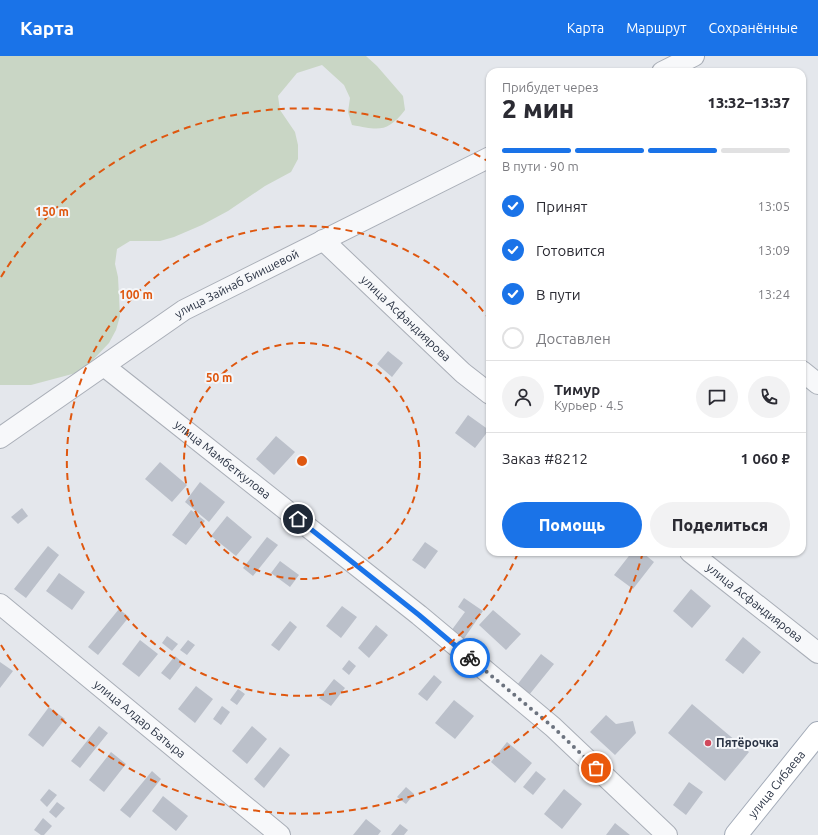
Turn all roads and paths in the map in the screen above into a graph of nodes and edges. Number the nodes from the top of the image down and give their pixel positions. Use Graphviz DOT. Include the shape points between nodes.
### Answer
graph roads {
  1 [pos="694,56"];
  2 [pos="670,68"];
  3 [pos="486,160"];
  4 [pos="323,240"];
  5 [pos="104,366"];
  6 [pos="806,374"];
  7 [pos="818,384"];
  8 [pos="486,391"];
  9 [pos="0,438"];
  10 [pos="695,556"];
  11 [pos="0,604"];
  12 [pos="818,653"];
  13 [pos="818,733"];
  14 [pos="280,835"];
  15 [pos="667,835"];
  16 [pos="736,835"];
  1 -- 2 [label="street"];
  3 -- 4 [label="street, улица Зайнаб Биишевой"];
  4 -- 5 [label="street, улица Зайнаб Биишевой" via="184,310"];
  4 -- 8 [label="street, улица Асфандиярова" via="463,373"];
  5 -- 9 [label="street, улица Зайнаб Биишевой"];
  5 -- 15 [label="street, улица Мамбеткулова" via="419,615 553,727"];
  6 -- 7 [label="street"];
  10 -- 12 [label="street, улица Асфандиярова"];
  11 -- 14 [label="street, улица Алдар Батыра"];
  13 -- 16 [label="main road, улица Сибаева"];
}
